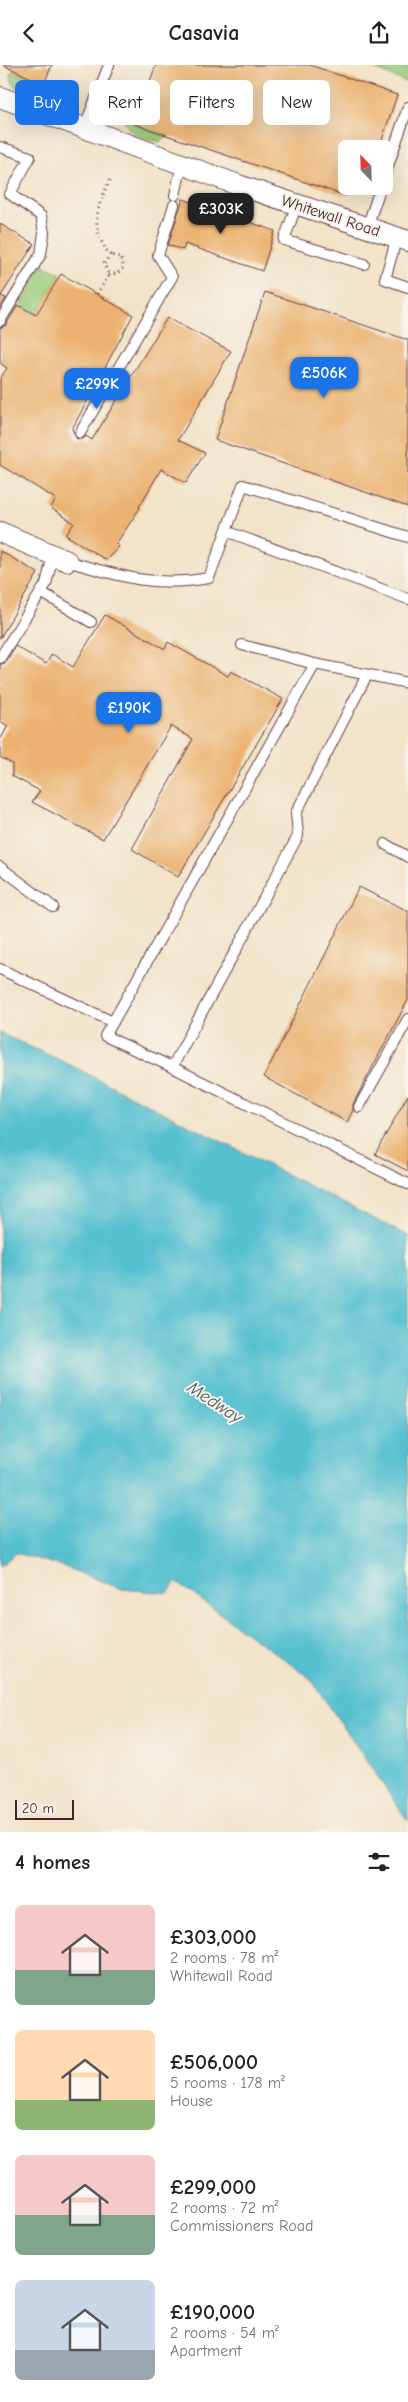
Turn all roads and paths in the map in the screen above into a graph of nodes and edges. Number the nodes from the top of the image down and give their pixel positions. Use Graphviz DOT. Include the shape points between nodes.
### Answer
graph roads {
  1 [pos="109,65"];
  2 [pos="0,97"];
  3 [pos="408,107"];
  4 [pos="84,128"];
  5 [pos="0,147"];
  6 [pos="393,151"];
  7 [pos="182,164"];
  8 [pos="110,180"];
  9 [pos="378,195"];
  10 [pos="297,204"];
  11 [pos="367,227"];
  12 [pos="402,239"];
  13 [pos="110,255"];
  14 [pos="364,264"];
  15 [pos="109,275"];
  16 [pos="408,287"];
  17 [pos="97,294"];
  18 [pos="0,321"];
  19 [pos="80,433"];
  20 [pos="226,531"];
  21 [pos="0,532"];
  22 [pos="408,537"];
  23 [pos="60,558"];
  24 [pos="41,591"];
  25 [pos="408,599"];
  26 [pos="91,622"];
  27 [pos="242,645"];
  28 [pos="0,657"];
  29 [pos="315,664"];
  30 [pos="367,675"];
  31 [pos="408,683"];
  32 [pos="385,843"];
  33 [pos="408,857"];
  34 [pos="0,867"];
  35 [pos="53,907"];
  36 [pos="0,969"];
  37 [pos="408,1019"];
  38 [pos="113,1022"];
  39 [pos="172,1067"];
  40 [pos="359,1107"];
  41 [pos="408,1184"];
  1 -- 4 [label="lane"];
  2 -- 4 [label="street, Whitewall Road"];
  3 -- 6 [label="lane"];
  4 -- 7 [label="street, Whitewall Road"];
  5 -- 18 [label="lane" via="30,157 10,194 41,216 44,233 41,254"];
  7 -- 10 [label="street, Whitewall Road"];
  7 -- 19 [label="lane" via="158,255 172,277"];
  8 -- 13 [label="path" via="96,215 98,237"];
  9 -- 11 [label="lane"];
  10 -- 11 [label="street, Whitewall Road"];
  10 -- 14 [label="lane" via="284,240"];
  11 -- 12 [label="street, Whitewall Road"];
  12 -- 16 [label="lane" via="386,279"];
  13 -- 15 [label="path" via="104,265"];
  13 -- 15 [label="path" via="120,257 124,267"];
  15 -- 17 [label="path"];
  20 -- 22 [label="lane" via="243,485"];
  20 -- 23 [label="lane" via="209,577 180,583 136,580"];
  20 -- 25 [label="lane"];
  21 -- 23 [label="street"];
  23 -- 24 [label="lane"];
  24 -- 26 [label="lane"];
  24 -- 28 [label="lane"];
  27 -- 29 [label="lane"];
  29 -- 30 [label="lane"];
  29 -- 38 [label="lane"];
  30 -- 31 [label="lane"];
  30 -- 39 [label="lane" via="296,813 298,836"];
  32 -- 33 [label="lane"];
  34 -- 35 [label="lane"];
  36 -- 38 [label="lane"];
  37 -- 40 [label="lane"];
  38 -- 39 [label="lane" via="105,1037"];
  39 -- 41 [label="lane"];
}
